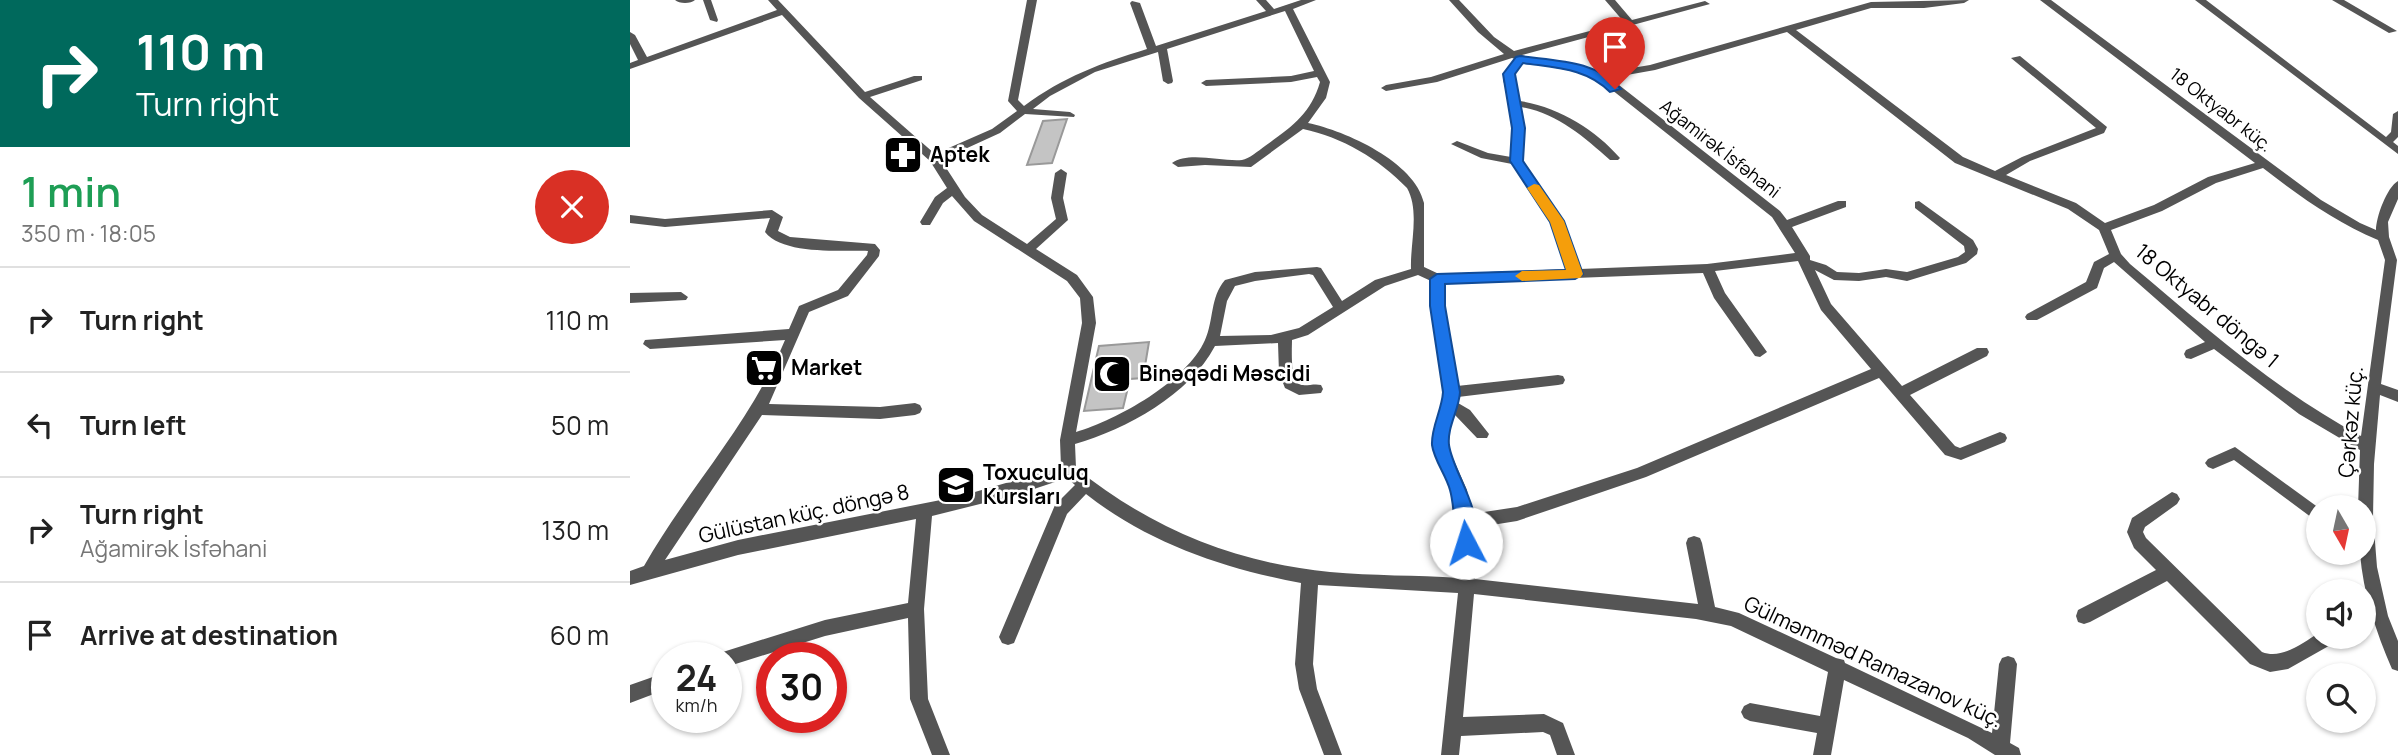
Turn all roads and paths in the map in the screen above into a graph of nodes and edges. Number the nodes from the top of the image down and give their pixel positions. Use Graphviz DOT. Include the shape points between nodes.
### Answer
graph roads {
  1 [pos="679,0"];
  2 [pos="691,0"];
  3 [pos="708,0"];
  4 [pos="773,0"];
  5 [pos="1032,0"];
  6 [pos="1261,0"];
  7 [pos="1311,0"];
  8 [pos="1454,0"];
  9 [pos="1610,0"];
  10 [pos="1965,0"];
  11 [pos="2045,0"];
  12 [pos="2200,0"];
  13 [pos="2337,0"];
  14 [pos="1135,3"];
  15 [pos="1705,4"];
  16 [pos="1288,8"];
  17 [pos="782,12"];
  18 [pos="1273,13"];
  19 [pos="714,20"];
  20 [pos="1630,23"];
  21 [pos="1788,28"];
  22 [pos="2392,31"];
  23 [pos="630,35"];
  24 [pos="1158,50"];
  25 [pos="1516,57"];
  26 [pos="2016,58"];
  27 [pos="644,61"];
  28 [pos="630,66"];
  29 [pos="1320,73"];
  30 [pos="1601,76"];
  31 [pos="918,78"];
  32 [pos="1168,81"];
  33 [pos="1206,83"];
  34 [pos="1386,88"];
  35 [pos="863,96"];
  36 [pos="1515,103"];
  37 [pos="1023,111"];
  38 [pos="2398,114"];
  39 [pos="1070,115"];
  40 [pos="1301,125"];
  41 [pos="2388,142"];
  42 [pos="1457,144"];
  43 [pos="2398,151"];
  44 [pos="1614,158"];
  45 [pos="934,159"];
  46 [pos="1516,161"];
  47 [pos="1178,163"];
  48 [pos="2263,164"];
  49 [pos="1061,173"];
  50 [pos="1996,175"];
  51 [pos="2398,185"];
  52 [pos="953,189"];
  53 [pos="1842,205"];
  54 [pos="1919,205"];
  55 [pos="632,221"];
  56 [pos="926,222"];
  57 [pos="1786,225"];
  58 [pos="2104,228"];
  59 [pos="2383,237"];
  60 [pos="1029,249"];
  61 [pos="2116,256"];
  62 [pos="1806,260"];
  63 [pos="1707,268"];
  64 [pos="1418,271"];
  65 [pos="1575,274"];
  66 [pos="1437,279"];
  67 [pos="681,297"];
  68 [pos="630,298"];
  69 [pos="2392,303"];
  70 [pos="1341,309"];
  71 [pos="2032,317"];
  72 [pos="794,334"];
  73 [pos="1285,339"];
  74 [pos="1211,341"];
  75 [pos="2216,343"];
  76 [pos="650,344"];
  77 [pos="1760,352"];
  78 [pos="1982,352"];
  79 [pos="2190,354"];
  80 [pos="1880,371"];
  81 [pos="1558,380"];
  82 [pos="2375,388"];
  83 [pos="1317,389"];
  84 [pos="1899,394"];
  85 [pos="2398,396"];
  86 [pos="1451,399"];
  87 [pos="759,409"];
  88 [pos="915,409"];
  89 [pos="1482,434"];
  90 [pos="2000,438"];
  91 [pos="1066,440"];
  92 [pos="2368,447"];
  93 [pos="2213,463"];
  94 [pos="1069,471"];
  95 [pos="1085,485"];
  96 [pos="2366,495"];
  97 [pos="2172,499"];
  98 [pos="2306,506"];
  99 [pos="925,509"];
  100 [pos="1465,522"];
  101 [pos="1694,543"];
  102 [pos="650,571"];
  103 [pos="2170,571"];
  104 [pos="1310,577"];
  105 [pos="630,578"];
  106 [pos="1467,586"];
  107 [pos="916,609"];
  108 [pos="1709,613"];
  109 [pos="2084,616"];
  110 [pos="2376,632"];
  111 [pos="1008,637"];
  112 [pos="2307,649"];
  113 [pos="742,654"];
  114 [pos="2398,663"];
  115 [pos="2008,664"];
  116 [pos="1838,666"];
  117 [pos="651,686"];
  118 [pos="630,694"];
  119 [pos="1750,712"];
  120 [pos="1826,726"];
  121 [pos="1452,727"];
  122 [pos="2006,751"];
  123 [pos="941,755"];
  124 [pos="1333,755"];
  125 [pos="1450,755"];
  126 [pos="1566,755"];
  127 [pos="1822,755"];
  1 -- 2 [label="lane"];
  3 -- 19 [label="lane"];
  4 -- 17 [label="street"];
  5 -- 37 [label="street" via="1013,102"];
  6 -- 18 [label="street"];
  7 -- 16 [label="street"];
  8 -- 25 [label="street" via="1491,40"];
  9 -- 20 [label="street"];
  10 -- 21 [label="street" via="1871,5"];
  11 -- 48 [label="street, 18 Oktyabr küç."];
  12 -- 41 [label="street"];
  13 -- 22 [label="street"];
  14 -- 24 [label="street"];
  15 -- 20 [label="street"];
  16 -- 18 [label="street"];
  16 -- 29 [label="street"];
  17 -- 27 [label="street"];
  17 -- 35 [label="street"];
  18 -- 24 [label="street"];
  20 -- 25 [label="street"];
  21 -- 30 [label="street" via="1651,68"];
  21 -- 50 [label="street" via="1959,160"];
  23 -- 27 [label="street"];
  24 -- 32 [label="street"];
  24 -- 37 [label="street" via="1091,70"];
  25 -- 30 [label="street, Ağamirək İsfəhani"];
  25 -- 34 [label="street"];
  25 -- 36 [label="street" via="1509,74"];
  26 -- 50 [label="street" via="2102,127"];
  27 -- 28 [label="street"];
  29 -- 33 [label="street"];
  29 -- 40 [label="street" via="1325,89"];
  30 -- 57 [label="street, Ağamirək İsfəhani"];
  31 -- 35 [label="street"];
  35 -- 45 [label="street"];
  36 -- 44 [label="street" via="1540,108 1574,124"];
  36 -- 46 [label="street"];
  37 -- 39 [label="street"];
  37 -- 45 [label="street" via="996,131"];
  38 -- 41 [label="street" via="2396,133"];
  40 -- 47 [label="street" via="1247,164"];
  40 -- 64 [label="street" via="1359,146 1408,180 1418,204"];
  41 -- 43 [label="street"];
  42 -- 46 [label="street" via="1485,156"];
  45 -- 52 [label="street"];
  46 -- 65 [label="street" via="1557,221"];
  48 -- 58 [label="street" via="2212,180 2158,208"];
  48 -- 59 [label="street, 18 Oktyabr küç." via="2332,214"];
  49 -- 60 [label="street" via="1057,205 1062,220"];
  50 -- 58 [label="street" via="2073,206"];
  51 -- 59 [label="street, Çərkəz küç." via="2382,222"];
  52 -- 56 [label="street" via="939,200"];
  52 -- 60 [label="street" via="978,218"];
  53 -- 57 [label="street"];
  54 -- 62 [label="street" via="1969,243 1971,254 1908,276 1886,272 1834,276"];
  55 -- 72 [label="street" via="665,223 772,214 777,217 771,232 788,242 871,247 873,256 849,287 804,309"];
  57 -- 62 [label="street, Ağamirək İsfəhani"];
  58 -- 61 [label="street, 18 Oktyabr döngə 1"];
  59 -- 69 [label="street, Çərkəz küç." via="2391,260"];
  60 -- 91 [label="street" via="1072,278 1082,288 1089,308"];
  61 -- 71 [label="street" via="2098,265 2092,285"];
  61 -- 75 [label="street, 18 Oktyabr döngə 1"];
  62 -- 63 [label="street"];
  62 -- 80 [label="street, Ağamirək İsfəhani" via="1826,307"];
  63 -- 65 [label="street"];
  63 -- 77 [label="street" via="1719,295"];
  64 -- 66 [label="street"];
  64 -- 70 [label="street" via="1380,283"];
  65 -- 66 [label="street"];
  66 -- 86 [label="street"];
  67 -- 68 [label="street"];
  69 -- 82 [label="street, Çərkəz küç."];
  70 -- 73 [label="street"];
  70 -- 74 [label="street" via="1317,271 1235,281 1225,290"];
  72 -- 76 [label="street"];
  72 -- 87 [label="street"];
  73 -- 74 [label="street"];
  73 -- 83 [label="street" via="1289,381 1298,389"];
  74 -- 91 [label="street" via="1187,372 1156,397 1100,432"];
  75 -- 79 [label="street"];
  75 -- 92 [label="street, 18 Oktyabr döngə 1" via="2314,417"];
  78 -- 84 [label="street"];
  80 -- 84 [label="street, Ağamirək İsfəhani"];
  80 -- 100 [label="street" via="1641,473 1517,514"];
  81 -- 86 [label="street"];
  82 -- 85 [label="street"];
  82 -- 92 [label="street, Çərkəz küç."];
  84 -- 90 [label="street, Ağamirək İsfəhani" via="1950,451 1961,454"];
  86 -- 89 [label="street"];
  86 -- 100 [label="street" via="1441,447 1459,490"];
  87 -- 88 [label="street" via="880,413"];
  87 -- 102 [label="street"];
  91 -- 94 [label="street"];
  92 -- 96 [label="street, Çərkəz küç."];
  93 -- 98 [label="street" via="2235,453"];
  94 -- 95 [label="street, Gülməmməd Ramazanov küç."];
  94 -- 99 [label="street, Gülüstan küç. döngə 8"];
  95 -- 104 [label="street, Gülməmməd Ramazanov küç." via="1157,532 1204,553"];
  95 -- 111 [label="street" via="1061,510"];
  97 -- 103 [label="street" via="2138,523 2135,532 2140,543"];
  99 -- 102 [label="street, Gülüstan küç. döngə 8"];
  99 -- 107 [label="street"];
  100 -- 106 [label="street"];
  101 -- 108 [label="street"];
  102 -- 105 [label="street, Gülüstan küç. döngə 8"];
  103 -- 109 [label="street"];
  103 -- 112 [label="street" via="2256,658 2282,663"];
  104 -- 106 [label="street, Gülməmməd Ramazanov küç."];
  104 -- 124 [label="street" via="1304,664 1308,689"];
  106 -- 108 [label="street, Gülməmməd Ramazanov küç."];
  106 -- 121 [label="street"];
  107 -- 113 [label="street" via="825,628"];
  107 -- 123 [label="street" via="919,699"];
  108 -- 116 [label="street, Gülməmməd Ramazanov küç." via="1733,619"];
  110 -- 114 [label="street, Çərkəz küç."];
  115 -- 122 [label="street"];
  116 -- 120 [label="street"];
  116 -- 122 [label="street, Gülməmməd Ramazanov küç."];
  117 -- 118 [label="street"];
  119 -- 120 [label="street"];
  120 -- 127 [label="street"];
  121 -- 125 [label="street"];
  121 -- 126 [label="street" via="1544,723 1557,729"];
}
